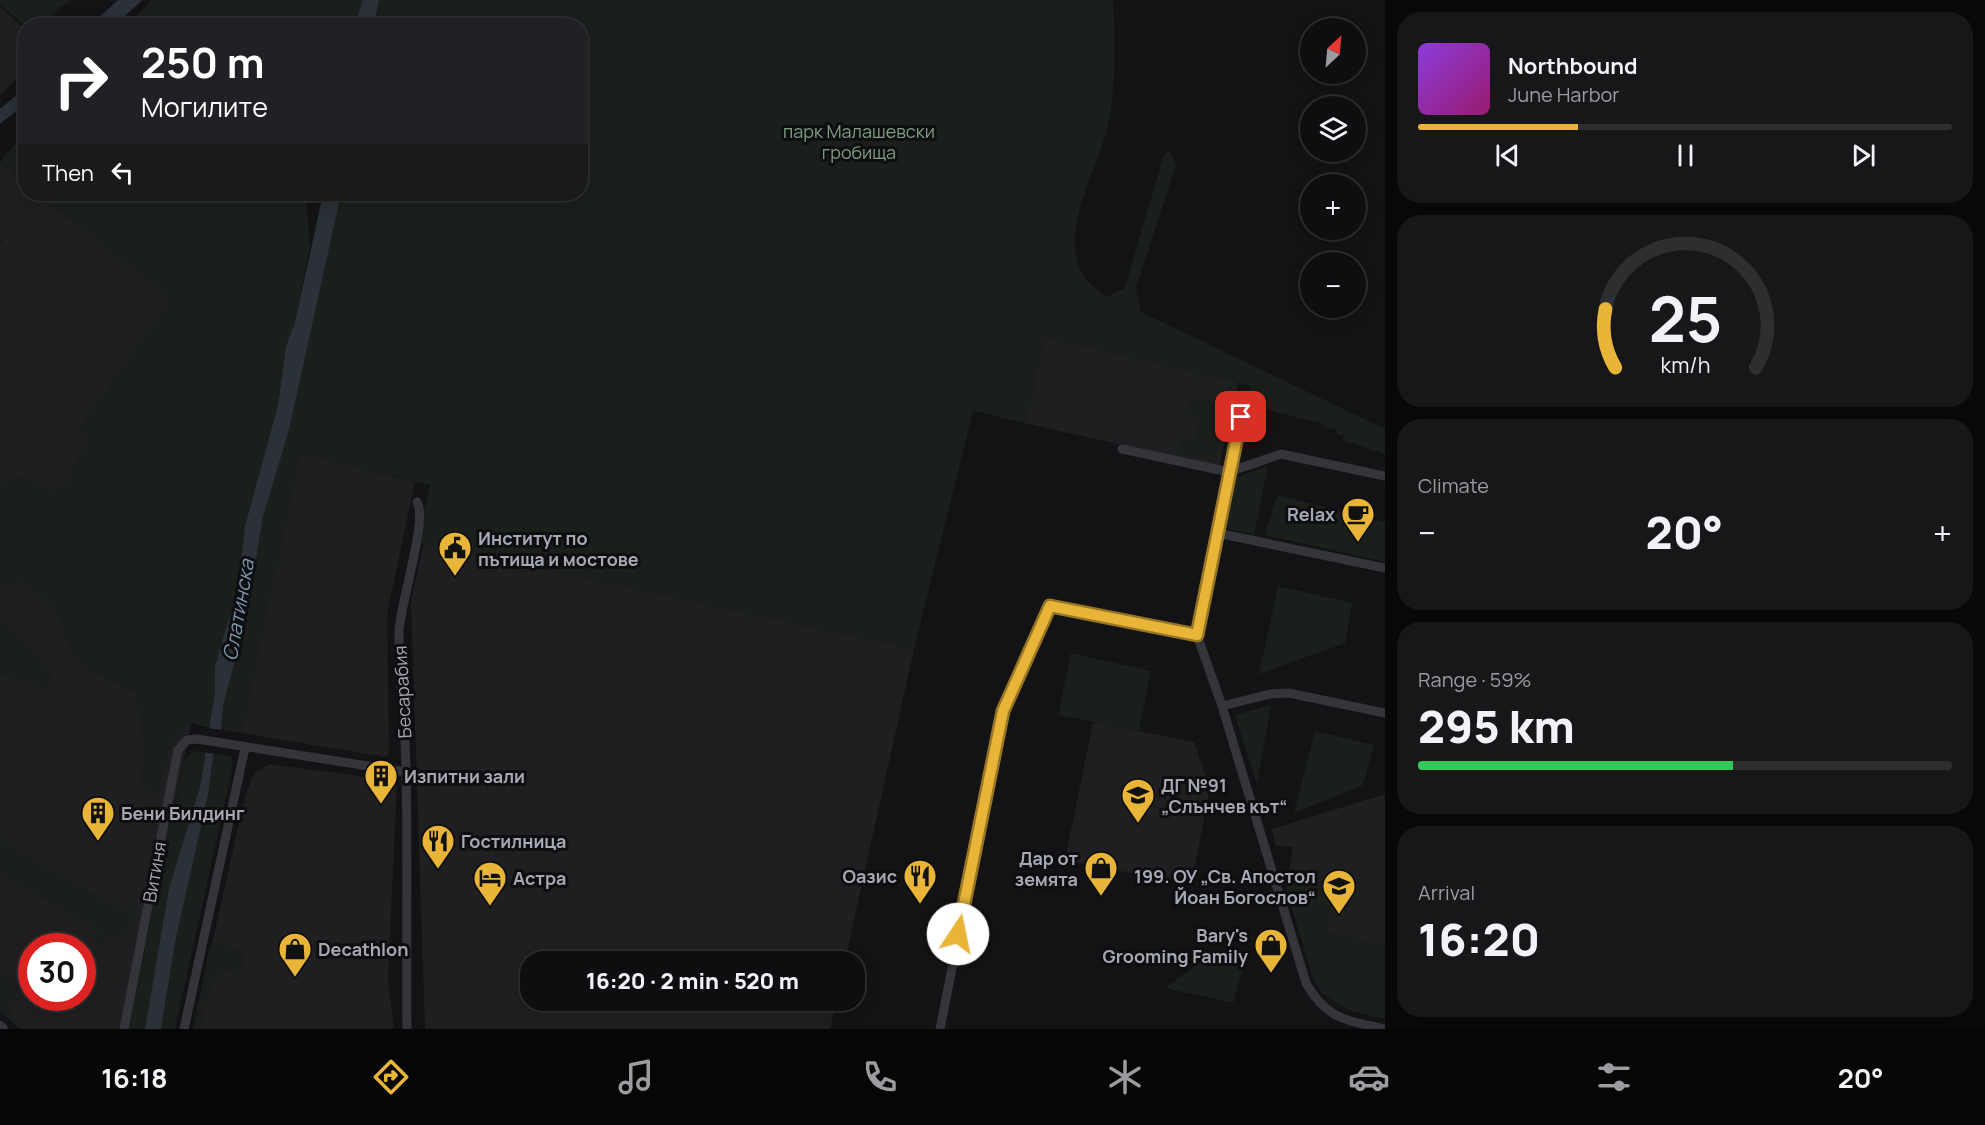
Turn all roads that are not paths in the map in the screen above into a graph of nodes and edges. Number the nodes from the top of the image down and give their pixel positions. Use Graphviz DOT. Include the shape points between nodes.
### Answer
graph roads {
  1 [pos="1241,417"];
  2 [pos="1122,449"];
  3 [pos="1230,472"];
  4 [pos="1385,476"];
  5 [pos="417,502"];
  6 [pos="1217,533"];
  7 [pos="1385,568"];
  8 [pos="1197,635"];
  9 [pos="1222,706"];
  10 [pos="1385,713"];
  11 [pos="245,748"];
  12 [pos="406,772"];
  13 [pos="124,1029"];
  14 [pos="184,1029"];
  15 [pos="407,1029"];
  16 [pos="940,1029"];
  17 [pos="1385,1029"];
  1 -- 3 [label="street"];
  2 -- 3 [label="street"];
  3 -- 4 [label="street" via="1281,454"];
  3 -- 6 [label="street"];
  5 -- 12 [label="street, Бесарабия" via="421,507 417,542 399,633"];
  6 -- 7 [label="street"];
  6 -- 8 [label="street"];
  8 -- 9 [label="street"];
  8 -- 16 [label="street" via="1050,606 1003,711"];
  9 -- 10 [label="street" via="1289,693"];
  9 -- 17 [label="street" via="1306,983 1316,1001 1330,1014"];
  11 -- 12 [label="street, Витиня"];
  11 -- 13 [label="street, Витиня" via="197,739 187,740 178,750"];
  11 -- 14 [label="street"];
  12 -- 15 [label="street, Бесарабия"];
}
